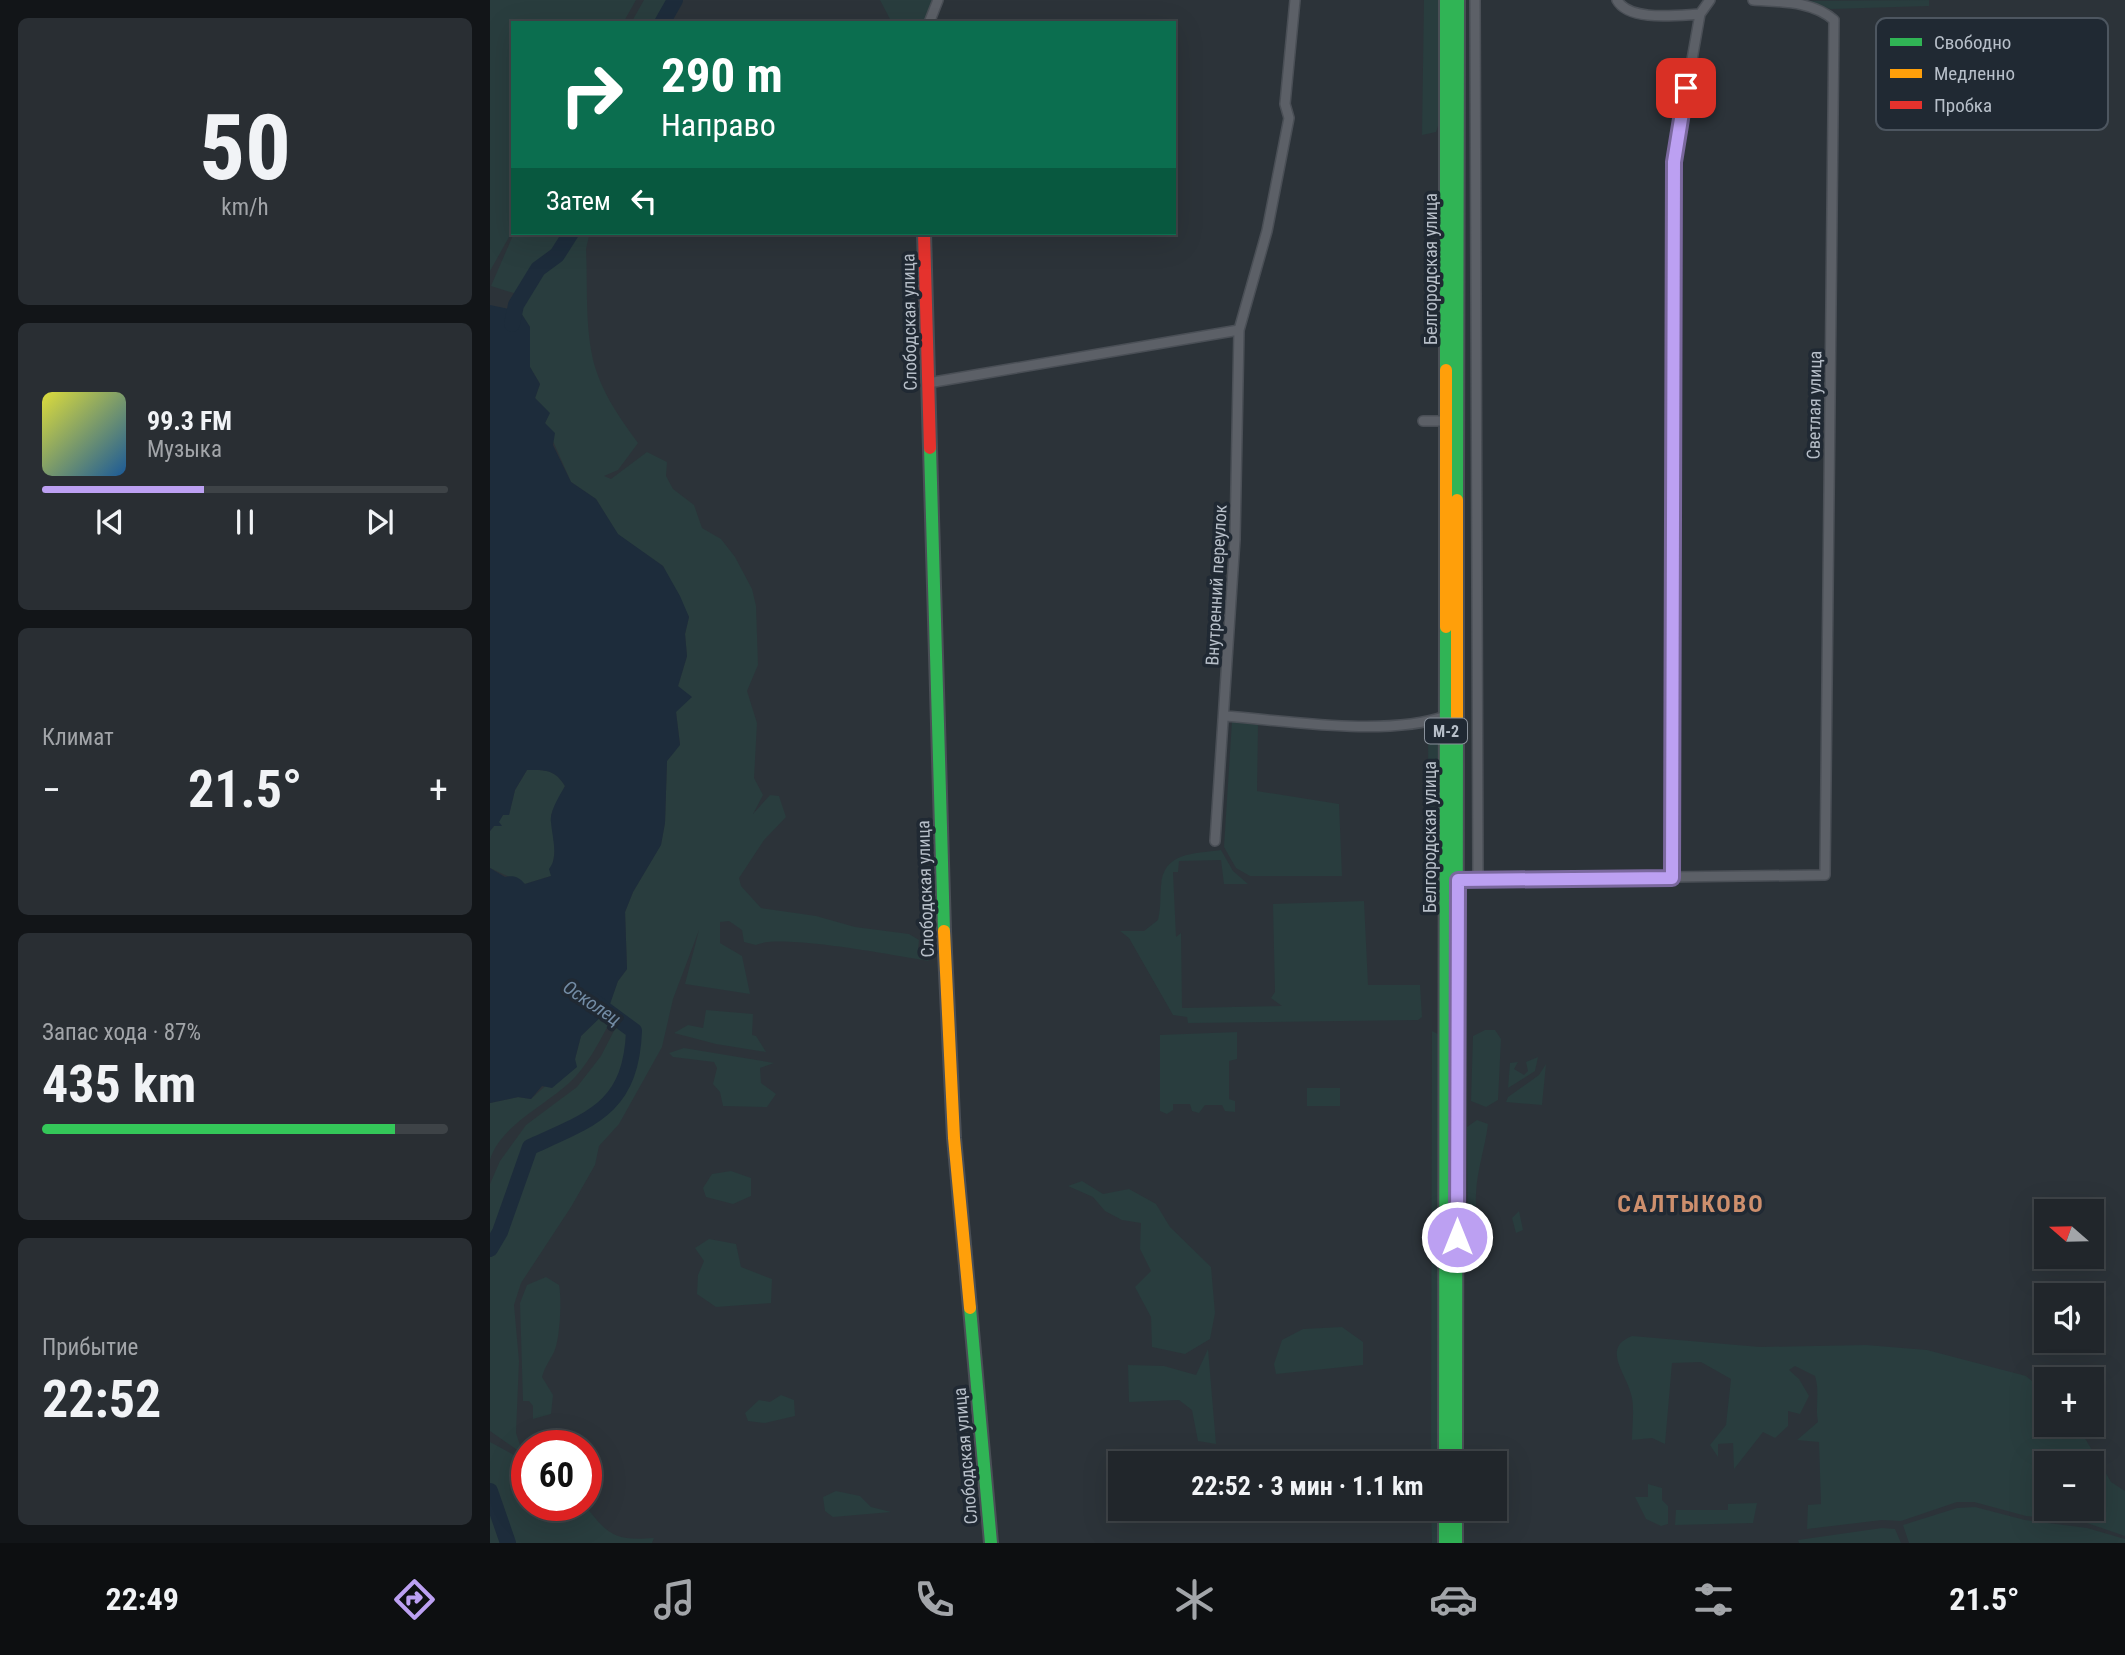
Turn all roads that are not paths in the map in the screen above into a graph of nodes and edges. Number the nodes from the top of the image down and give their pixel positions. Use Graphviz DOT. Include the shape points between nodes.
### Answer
graph roads {
  1 [pos="938,0"];
  2 [pos="1295,0"];
  3 [pos="1446,0"];
  4 [pos="1458,0"];
  5 [pos="1475,0"];
  6 [pos="1617,0"];
  7 [pos="1710,0"];
  8 [pos="1754,0"];
  9 [pos="1700,14"];
  10 [pos="930,21"];
  11 [pos="924,235"];
  12 [pos="1239,330"];
  13 [pos="928,383"];
  14 [pos="1453,420"];
  15 [pos="1478,420"];
  16 [pos="1423,421"];
  17 [pos="1225,716"];
  18 [pos="1446,716"];
  19 [pos="1215,841"];
  20 [pos="1672,878"];
  21 [pos="1458,880"];
  22 [pos="1478,880"];
  23 [pos="1445,1451"];
  24 [pos="1456,1451"];
  25 [pos="1444,1521"];
  26 [pos="1456,1521"];
  27 [pos="991,1543"];
  28 [pos="1444,1543"];
  29 [pos="1456,1543"];
  1 -- 10 [label="street"];
  2 -- 12 [label="street, Внутренний переулок" via="1285,104 1289,118 1267,231"];
  3 -- 14 [label="main road, Белгородская улица / М-2"];
  4 -- 14 [label="main road, Белгородская улица / М-2"];
  5 -- 15 [label="street"];
  6 -- 9 [label="street" via="1627,10 1660,16"];
  7 -- 9 [label="street"];
  8 -- 20 [label="street, Светлая улица" via="1802,4 1822,10 1834,20 1825,875"];
  9 -- 20 [label="street" via="1674,162"];
  11 -- 13 [label="main road, Слободская улица"];
  12 -- 13 [label="street"];
  12 -- 17 [label="street, Внутренний переулок" via="1235,539"];
  13 -- 27 [label="main road, Слободская улица" via="943,929 954,1138"];
  14 -- 15 [label="street"];
  14 -- 16 [label="street"];
  14 -- 18 [label="main road, Белгородская улица / М-2"];
  14 -- 21 [label="main road, Белгородская улица / М-2"];
  15 -- 22 [label="street"];
  17 -- 18 [label="street" via="1332,724 1423,724"];
  17 -- 19 [label="street, Внутренний переулок"];
  18 -- 23 [label="main road, Белгородская улица / М-2"];
  20 -- 22 [label="street"];
  21 -- 22 [label="street"];
  21 -- 24 [label="main road, Белгородская улица / М-2"];
  25 -- 28 [label="main road"];
  26 -- 29 [label="main road"];
}
